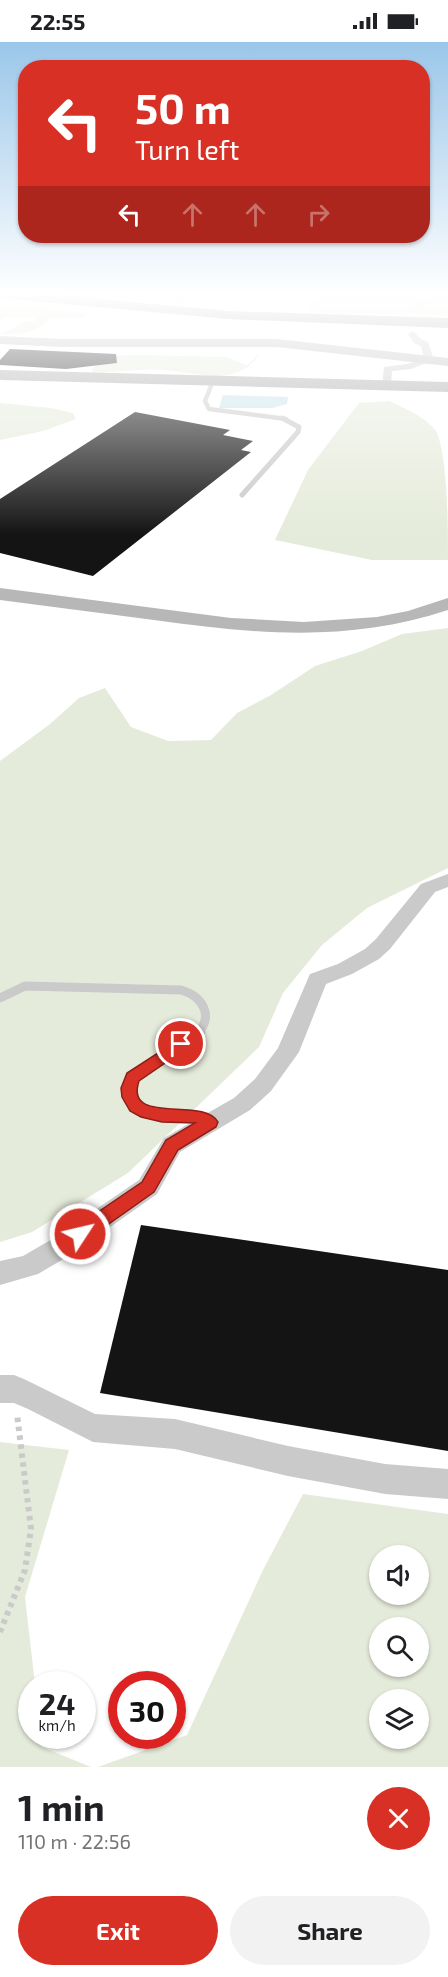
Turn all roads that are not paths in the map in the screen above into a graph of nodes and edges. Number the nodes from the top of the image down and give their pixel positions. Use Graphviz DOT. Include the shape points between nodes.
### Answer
graph roads {
  1 [pos="387,374"];
  2 [pos="0,375"];
  3 [pos="0,380"];
  4 [pos="211,386"];
  5 [pos="386,386"];
  6 [pos="448,387"];
  7 [pos="448,392"];
  8 [pos="243,495"];
  9 [pos="0,594"];
  10 [pos="448,604"];
  11 [pos="448,880"];
  12 [pos="0,998"];
  13 [pos="210,1122"];
  14 [pos="0,1273"];
  15 [pos="7,1389"];
  16 [pos="448,1484"];
  1 -- 5 [label="street"];
  2 -- 5 [label="main road"];
  3 -- 4 [label="main road"];
  4 -- 7 [label="main road"];
  4 -- 8 [label="lane" via="206,401 208,409 232,415 284,418 299,427"];
  5 -- 6 [label="main road"];
  9 -- 10 [label="street" via="239,626 283,628 370,623"];
  11 -- 13 [label="street" via="428,888 372,954 317,979 288,1052 242,1104"];
  12 -- 13 [label="lane" via="25,986 188,992 203,1004 205,1026 132,1078 130,1097 147,1113 201,1116"];
  13 -- 14 [label="street" via="172,1145 148,1187 29,1266"];
  15 -- 16 [label="street" via="38,1398 93,1428 175,1434 385,1479"];
}
